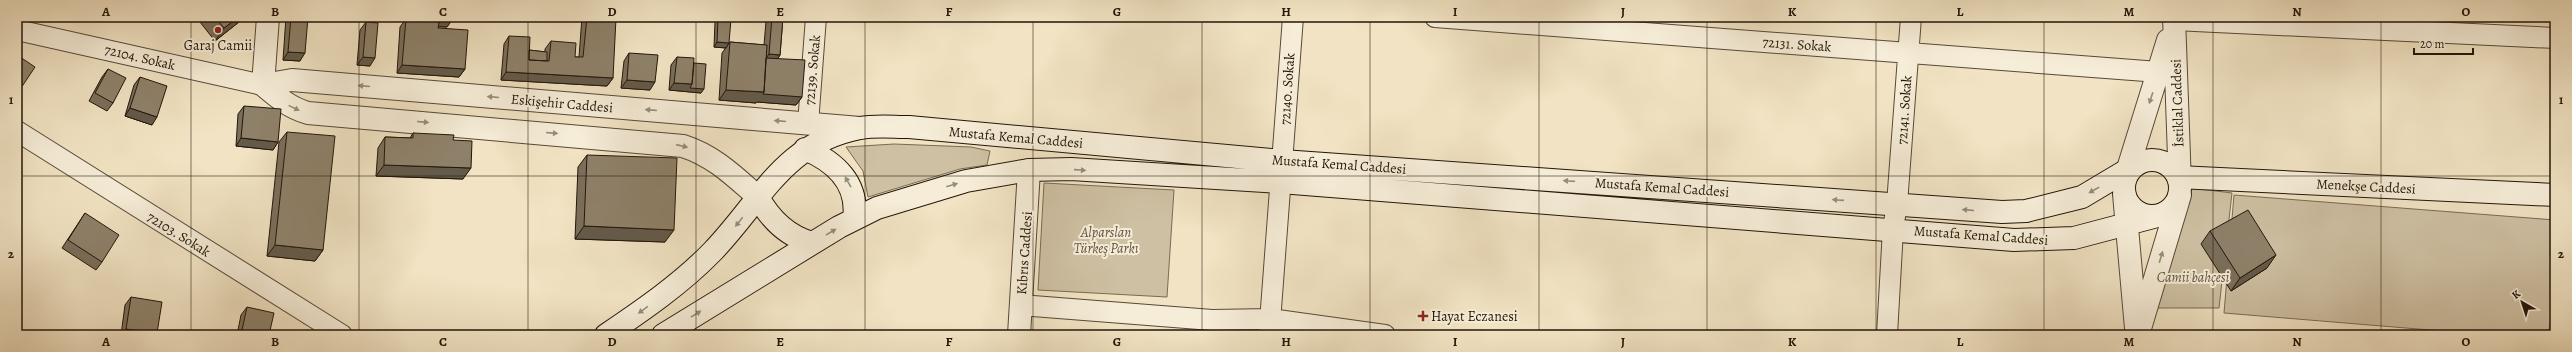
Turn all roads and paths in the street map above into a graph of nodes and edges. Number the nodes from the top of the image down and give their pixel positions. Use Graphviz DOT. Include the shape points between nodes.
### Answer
graph roads {
  1 [pos="268,17"];
  2 [pos="816,17"];
  3 [pos="1293,17"];
  4 [pos="1435,17"];
  5 [pos="1911,17"];
  6 [pos="2174,18"];
  7 [pos="30,27"];
  8 [pos="2555,38"];
  9 [pos="1908,52"];
  10 [pos="2159,72"];
  11 [pos="263,85"];
  12 [pos="808,124"];
  13 [pos="861,128"];
  14 [pos="17,131"];
  15 [pos="806,149"];
  16 [pos="1282,161"];
  17 [pos="1029,170"];
  18 [pos="2129,175"];
  19 [pos="1280,182"];
  20 [pos="2179,183"];
  21 [pos="2555,195"];
  22 [pos="758,197"];
  23 [pos="1897,204"];
  24 [pos="2161,215"];
  25 [pos="854,219"];
  26 [pos="2126,226"];
  27 [pos="1893,229"];
  28 [pos="812,243"];
  29 [pos="1020,304"];
  30 [pos="1270,327"];
  31 [pos="342,335"];
  32 [pos="606,335"];
  33 [pos="663,335"];
  34 [pos="1019,335"];
  35 [pos="1384,335"];
  36 [pos="1887,335"];
  37 [pos="2137,335"];
  1 -- 11 [label="main road"];
  2 -- 12 [label="street, 72139. Sokak"];
  3 -- 16 [label="street, 72140. Sokak"];
  4 -- 9 [label="street, 72131. Sokak"];
  5 -- 9 [label="street, 72141. Sokak"];
  6 -- 8 [label="street"];
  6 -- 10 [label="main road, İstiklal Caddesi"];
  6 -- 20 [label="main road, İstiklal Caddesi"];
  7 -- 11 [label="street, 72104. Sokak"];
  9 -- 10 [label="street, 72131. Sokak"];
  9 -- 23 [label="street, 72141. Sokak"];
  10 -- 18 [label="main road, İstiklal Caddesi, one-way"];
  12 -- 11 [label="main road, Eskişehir Caddesi, one-way" via="292,80"];
  11 -- 22 [label="main road, one-way" via="280,100 308,113 683,146 702,152 719,162"];
  12 -- 13 [label="main road, Eskişehir Caddesi"];
  13 -- 15 [label="main road, Mustafa Kemal Caddesi"];
  13 -- 16 [label="main road, Mustafa Kemal Caddesi" via="909,127"];
  14 -- 31 [label="street, 72103. Sokak"];
  15 -- 22 [label="main road, Mustafa Kemal Caddesi" via="780,169"];
  25 -- 15 [label="main road, one-way" via="855,202 846,178 828,160"];
  16 -- 19 [label="street, 72140. Sokak"];
  23 -- 16 [label="main road, Mustafa Kemal Caddesi, one-way"];
  17 -- 19 [label="main road, Mustafa Kemal Caddesi, one-way" via="1071,169"];
  25 -- 17 [label="main road, Mustafa Kemal Caddesi, one-way" via="918,194 966,181"];
  17 -- 29 [label="main road, Kıbrıs Caddesi"];
  18 -- 20 [label="main road, İstiklal Caddesi" via="2153,160 2166,163"];
  18 -- 23 [label="main road, Mustafa Kemal Caddesi, one-way" via="2082,197 2026,211 2002,212"];
  18 -- 24 [label="main road" via="2127,204 2134,211 2147,216"];
  18 -- 26 [label="main road, İstiklal Caddesi"];
  19 -- 27 [label="main road, Mustafa Kemal Caddesi"];
  19 -- 30 [label="street, 72140. Sokak"];
  20 -- 21 [label="main road, Menekşe Caddesi"];
  20 -- 24 [label="main road" via="2173,207"];
  37 -- 20 [label="main road, İstiklal Caddesi, one-way"];
  22 -- 28 [label="main road" via="781,227 792,236"];
  22 -- 32 [label="main road, Mustafa Kemal Caddesi, one-way" via="732,230 694,269 641,312"];
  23 -- 27 [label="street, 72141. Sokak"];
  24 -- 26 [label="main road, Mustafa Kemal Caddesi"];
  28 -- 25 [label="main road, Mustafa Kemal Caddesi, one-way"];
  26 -- 27 [label="main road, Mustafa Kemal Caddesi" via="2074,238 2046,240 2014,240"];
  26 -- 37 [label="main road, İstiklal Caddesi"];
  27 -- 36 [label="street, 72141. Sokak"];
  33 -- 28 [label="main road, Mustafa Kemal Caddesi, one-way"];
  29 -- 30 [label="street"];
  29 -- 34 [label="main road, Kıbrıs Caddesi"];
  30 -- 35 [label="street"];
}
